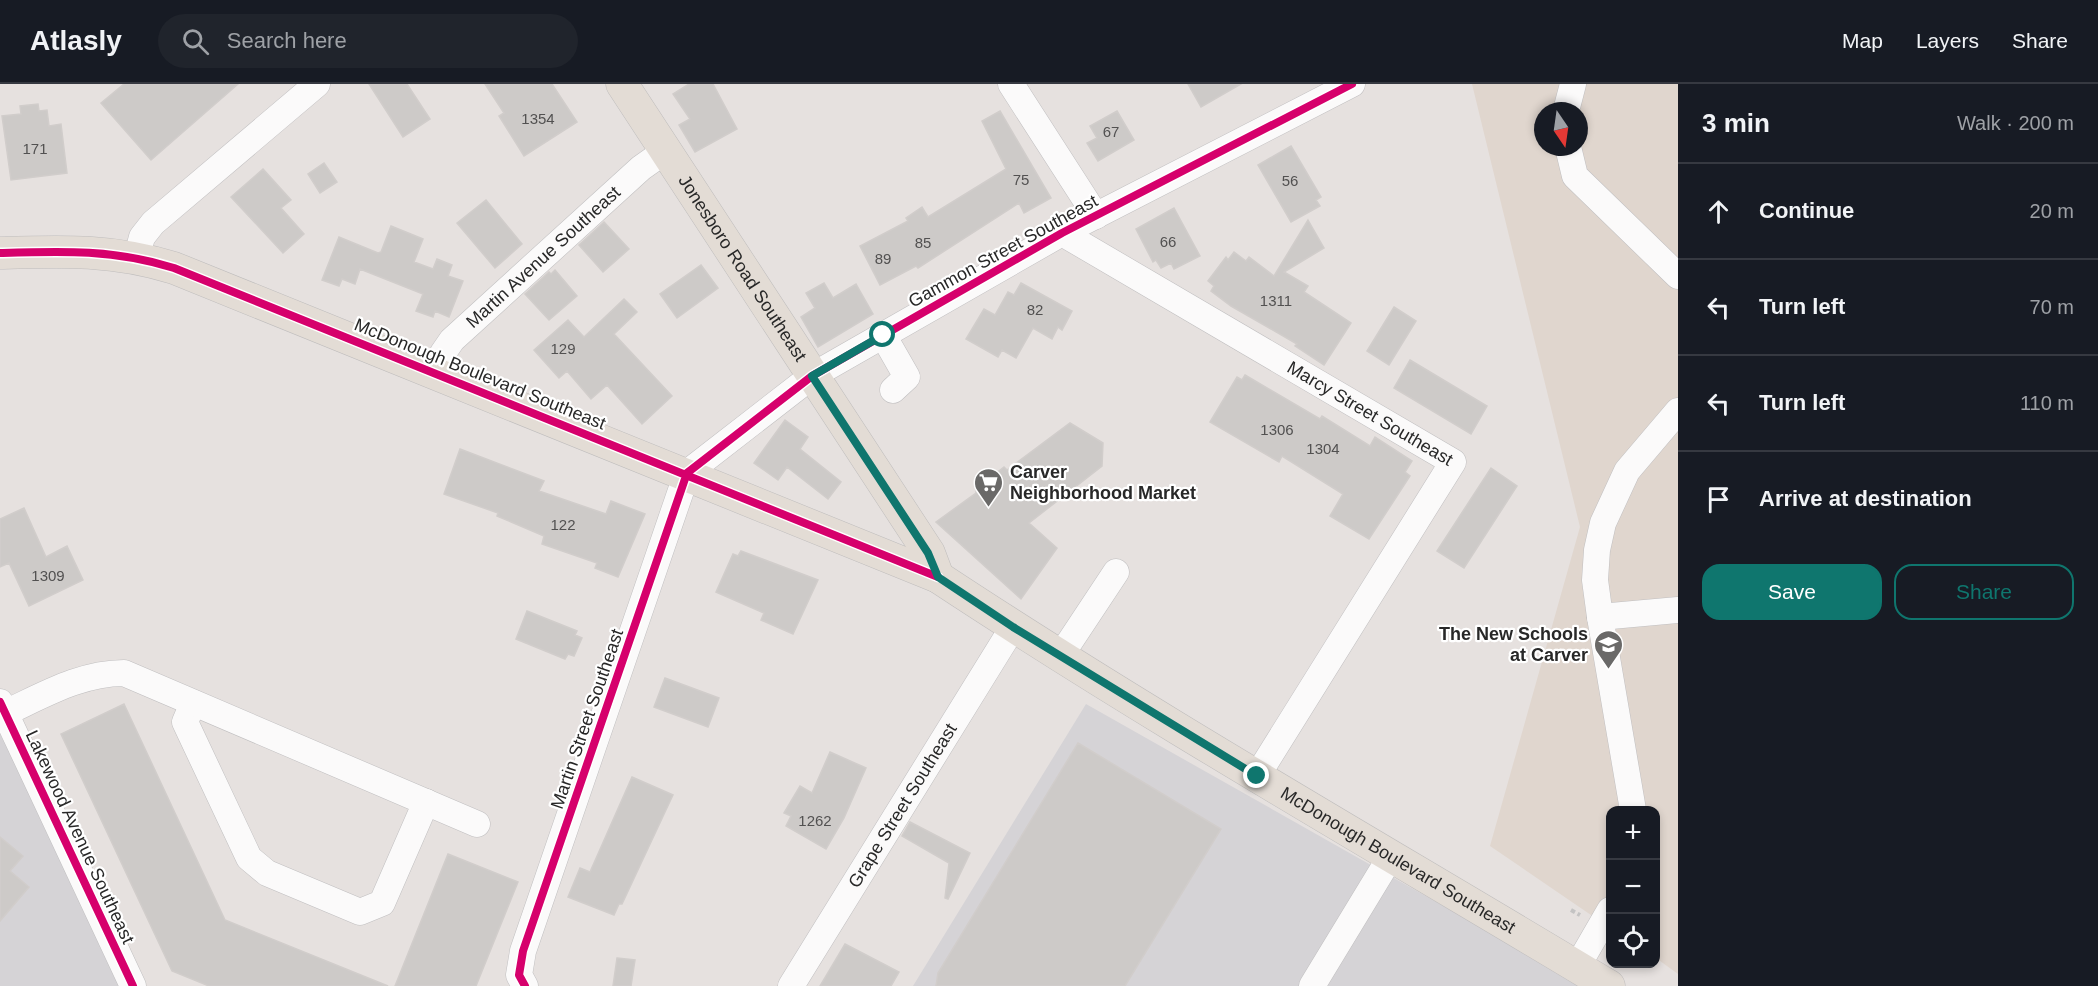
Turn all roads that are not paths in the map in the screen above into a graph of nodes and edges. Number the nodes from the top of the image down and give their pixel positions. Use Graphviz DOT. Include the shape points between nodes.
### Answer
graph roads {
  1 [pos="317,84"];
  2 [pos="622,84"];
  3 [pos="1011,84"];
  4 [pos="1352,84"];
  5 [pos="1573,84"];
  6 [pos="1568,102"];
  7 [pos="665,151"];
  8 [pos="1570,156"];
  9 [pos="1096,216"];
  10 [pos="1062,233"];
  11 [pos="0,253"];
  12 [pos="137,256"];
  13 [pos="1678,276"];
  14 [pos="883,335"];
  15 [pos="437,373"];
  16 [pos="812,376"];
  17 [pos="893,390"];
  18 [pos="1678,411"];
  19 [pos="687,473"];
  20 [pos="1116,572"];
  21 [pos="938,577"];
  22 [pos="1678,610"];
  23 [pos="1600,617"];
  24 [pos="1013,627"];
  25 [pos="1061,655"];
  26 [pos="193,703"];
  27 [pos="3,707"];
  28 [pos="1257,776"];
  29 [pos="426,802"];
  30 [pos="1632,806"];
  31 [pos="477,824"];
  32 [pos="1391,856"];
  33 [pos="1609,914"];
  34 [pos="1577,967"];
  35 [pos="522,981"];
  36 [pos="133,986"];
  37 [pos="791,986"];
  38 [pos="1312,986"];
  39 [pos="1609,986"];
  1 -- 12 [label="street" via="153,223 142,237"];
  2 -- 7 [label="main road, Jonesboro Road Southeast"];
  3 -- 9 [label="street"];
  4 -- 9 [label="street, Gammon Street Southeast"];
  5 -- 6 [label="street"];
  7 -- 15 [label="street, Martin Avenue Southeast" via="641,168 452,340"];
  7 -- 16 [label="main road, Jonesboro Road Southeast"];
  8 -- 13 [label="street" via="1575,176"];
  9 -- 10 [label="street, Gammon Street Southeast"];
  10 -- 14 [label="street, Gammon Street Southeast"];
  10 -- 28 [label="street, Marcy Street Southeast" via="1453,462"];
  11 -- 12 [label="main road, McDonough Boulevard Southeast" via="82,250"];
  12 -- 15 [label="main road, McDonough Boulevard Southeast"];
  14 -- 16 [label="street, Gammon Street Southeast"];
  14 -- 17 [label="street" via="907,377"];
  15 -- 19 [label="main road, McDonough Boulevard Southeast"];
  16 -- 19 [label="street, Gammon Street Southeast"];
  16 -- 21 [label="main road, Jonesboro Road Southeast" via="928,553"];
  18 -- 23 [label="street" via="1627,471 1603,524 1595,580"];
  19 -- 21 [label="main road, McDonough Boulevard Southeast"];
  19 -- 35 [label="street, Martin Street Southeast" via="523,951"];
  20 -- 25 [label="street"];
  21 -- 24 [label="main road, McDonough Boulevard Southeast"];
  22 -- 23 [label="street"];
  23 -- 30 [label="street"];
  24 -- 25 [label="main road, McDonough Boulevard Southeast"];
  24 -- 37 [label="street, Grape Street Southeast"];
  25 -- 28 [label="main road, McDonough Boulevard Southeast"];
  26 -- 27 [label="street" via="124,673 100,673"];
  26 -- 29 [label="street"];
  26 -- 29 [label="street" via="185,722 249,858 267,873 360,912 382,903"];
  27 -- 36 [label="street, Lakewood Avenue Southeast"];
  28 -- 32 [label="main road, McDonough Boulevard Southeast"];
  29 -- 31 [label="street"];
  32 -- 34 [label="main road, McDonough Boulevard Southeast"];
  32 -- 38 [label="street"];
  33 -- 34 [label="street"];
  34 -- 39 [label="main road, McDonough Boulevard Southeast"];
}
